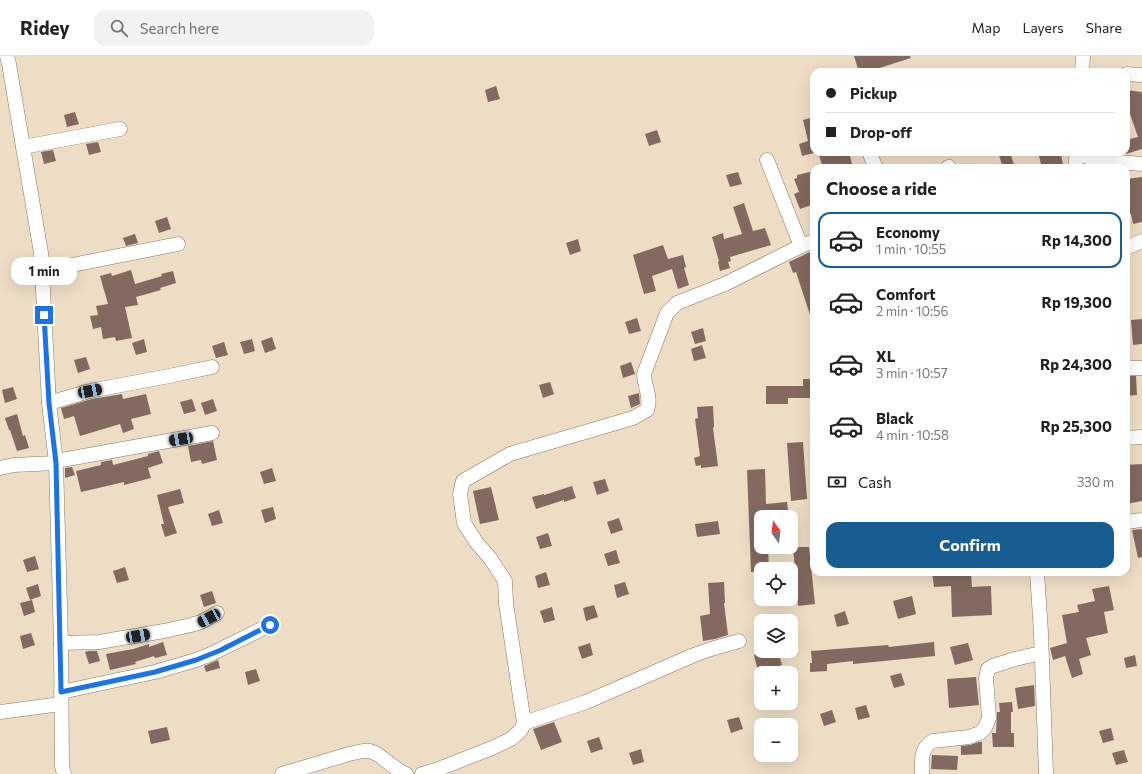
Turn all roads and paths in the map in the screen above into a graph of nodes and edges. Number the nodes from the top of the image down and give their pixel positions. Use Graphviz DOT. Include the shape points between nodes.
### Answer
graph roads {
  1 [pos="7,56"];
  2 [pos="1083,56"];
  3 [pos="1082,68"];
  4 [pos="1130,74"];
  5 [pos="1142,75"];
  6 [pos="120,129"];
  7 [pos="23,147"];
  8 [pos="1076,158"];
  9 [pos="767,160"];
  10 [pos="1142,164"];
  11 [pos="1142,241"];
  12 [pos="810,243"];
  13 [pos="178,244"];
  14 [pos="801,246"];
  15 [pos="1130,246"];
  16 [pos="42,271"];
  17 [pos="212,367"];
  18 [pos="1130,368"];
  19 [pos="1142,368"];
  20 [pos="49,403"];
  21 [pos="212,433"];
  22 [pos="1142,437"];
  23 [pos="1130,438"];
  24 [pos="56,462"];
  25 [pos="0,468"];
  26 [pos="1142,520"];
  27 [pos="1130,522"];
  28 [pos="1037,576"];
  29 [pos="217,614"];
  30 [pos="270,625"];
  31 [pos="739,641"];
  32 [pos="60,643"];
  33 [pos="1041,653"];
  34 [pos="61,698"];
  35 [pos="0,712"];
  36 [pos="524,723"];
  37 [pos="64,774"];
  38 [pos="282,774"];
  39 [pos="406,774"];
  40 [pos="422,774"];
  41 [pos="922,774"];
  42 [pos="1046,774"];
  1 -- 7 [label="street"];
  2 -- 3 [label="street"];
  4 -- 5 [label="street"];
  6 -- 7 [label="street"];
  7 -- 16 [label="street"];
  8 -- 10 [label="street"];
  9 -- 14 [label="street"];
  11 -- 15 [label="street"];
  12 -- 14 [label="street"];
  13 -- 16 [label="street"];
  14 -- 36 [label="street" via="672,307 667,313 644,374 649,396 647,410 633,418 510,454 463,481 460,494 464,523 505,581"];
  16 -- 20 [label="street"];
  17 -- 20 [label="street" via="90,391"];
  18 -- 19 [label="street"];
  20 -- 24 [label="street"];
  21 -- 24 [label="street"];
  22 -- 23 [label="street"];
  24 -- 25 [label="street"];
  24 -- 32 [label="street"];
  26 -- 27 [label="street"];
  28 -- 33 [label="street"];
  29 -- 32 [label="street" via="191,626 164,631 99,642"];
  30 -- 34 [label="street" via="196,660"];
  31 -- 36 [label="street" via="694,655 586,702"];
  32 -- 34 [label="street"];
  33 -- 41 [label="street" via="1015,658 988,669 986,678 989,718 984,728 980,733 969,737 928,743 922,756"];
  33 -- 42 [label="street"];
  34 -- 35 [label="street"];
  34 -- 37 [label="street"];
  36 -- 40 [label="street" via="521,730 511,739"];
  38 -- 39 [label="street" via="363,751 377,754"];
}
